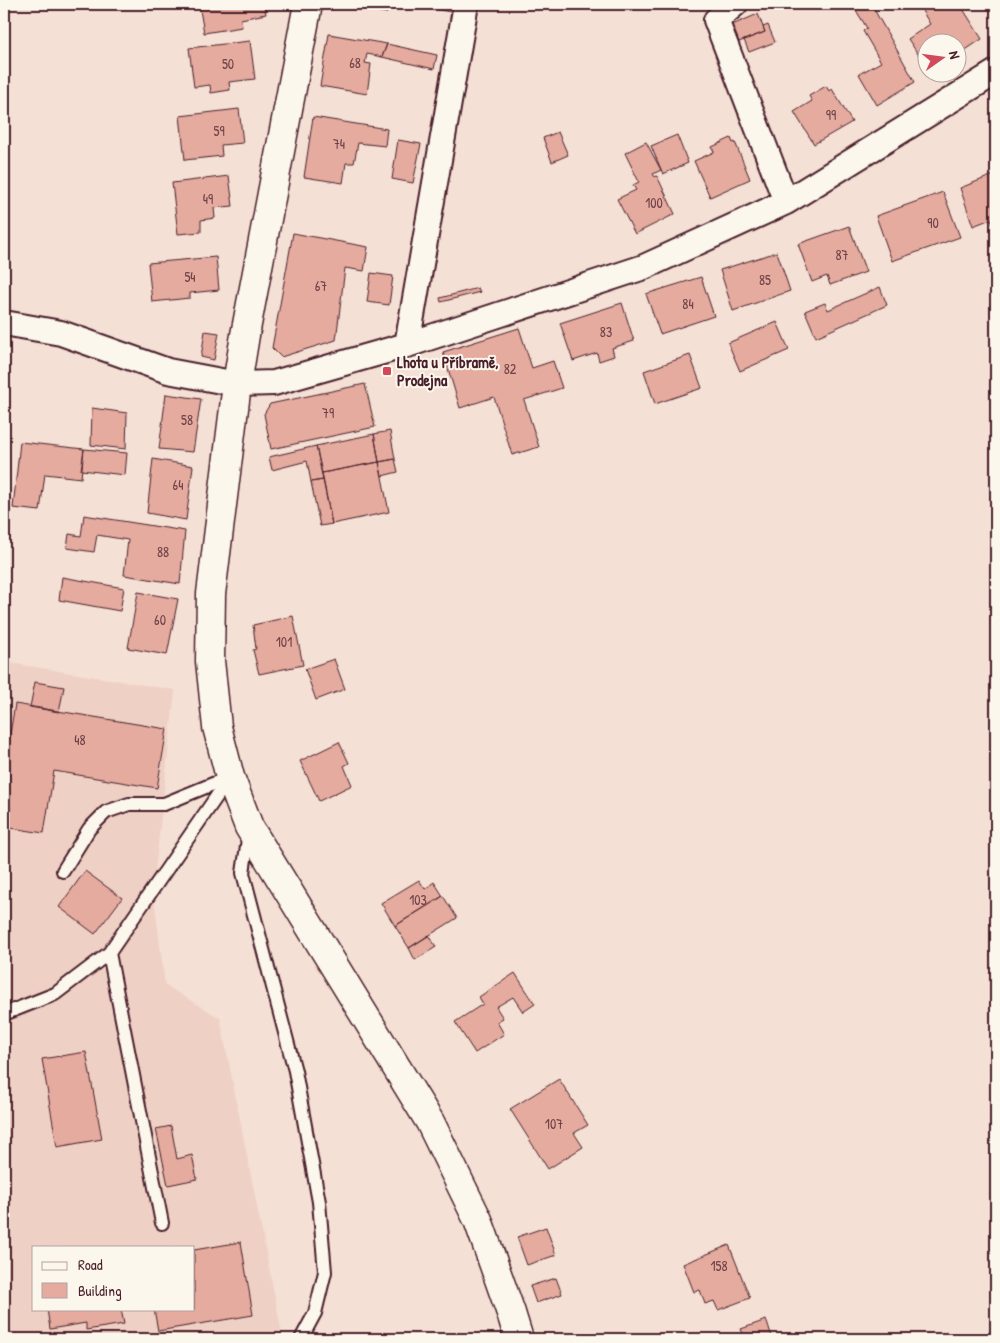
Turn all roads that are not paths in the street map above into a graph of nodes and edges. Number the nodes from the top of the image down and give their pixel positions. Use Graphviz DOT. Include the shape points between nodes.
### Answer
graph roads {
  1 [pos="308,4"];
  2 [pos="466,4"];
  3 [pos="735,4"];
  4 [pos="996,72"];
  5 [pos="786,202"];
  6 [pos="5,323"];
  7 [pos="407,345"];
  8 [pos="237,384"];
  9 [pos="230,777"];
  10 [pos="249,827"];
  11 [pos="63,871"];
  12 [pos="109,953"];
  13 [pos="4,1014"];
  14 [pos="162,1222"];
  15 [pos="301,1339"];
  16 [pos="519,1339"];
  1 -- 8 [label="street"];
  2 -- 7 [label="street"];
  3 -- 5 [label="street" via="716,20"];
  4 -- 5 [label="street"];
  5 -- 7 [label="street" via="644,267"];
  6 -- 8 [label="street" via="61,333 168,371"];
  7 -- 8 [label="street" via="274,383"];
  8 -- 9 [label="street" via="211,594 210,661 217,727"];
  9 -- 10 [label="street"];
  9 -- 11 [label="lane" via="164,804 129,804 106,812 89,829"];
  9 -- 12 [label="lane"];
  10 -- 15 [label="lane" via="244,873 295,1071 319,1202 325,1272 315,1313"];
  10 -- 16 [label="street" via="430,1122 478,1220"];
  12 -- 13 [label="lane" via="55,994"];
  12 -- 14 [label="lane"];
}
